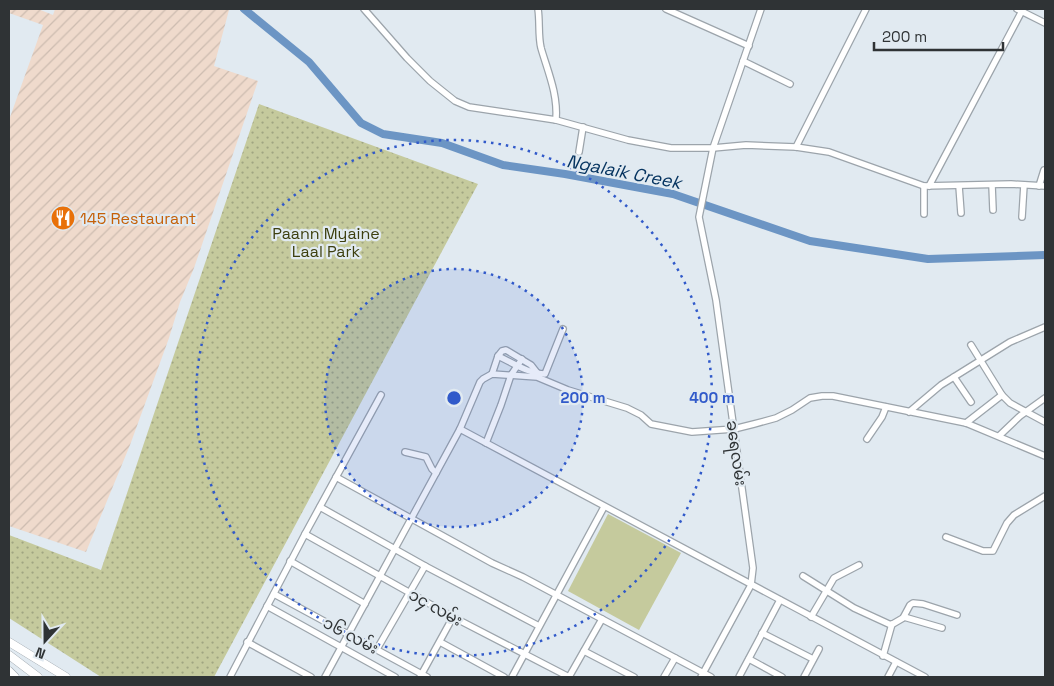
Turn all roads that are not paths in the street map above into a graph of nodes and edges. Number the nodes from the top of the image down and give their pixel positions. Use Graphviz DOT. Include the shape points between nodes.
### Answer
graph roads {
  1 [pos="364,9"];
  2 [pos="538,9"];
  3 [pos="666,9"];
  4 [pos="761,9"];
  5 [pos="866,9"];
  6 [pos="1020,10"];
  7 [pos="1045,23"];
  8 [pos="748,46"];
  9 [pos="743,62"];
  10 [pos="790,84"];
  11 [pos="556,120"];
  12 [pos="583,128"];
  13 [pos="796,147"];
  14 [pos="713,148"];
  15 [pos="579,152"];
  16 [pos="1044,170"];
  17 [pos="992,184"];
  18 [pos="1024,185"];
  19 [pos="927,186"];
  20 [pos="959,186"];
  21 [pos="1042,186"];
  22 [pos="993,210"];
  23 [pos="961,213"];
  24 [pos="924,214"];
  25 [pos="1022,217"];
  26 [pos="1045,327"];
  27 [pos="563,329"];
  28 [pos="971,345"];
  29 [pos="498,356"];
  30 [pos="522,359"];
  31 [pos="981,361"];
  32 [pos="516,365"];
  33 [pos="492,374"];
  34 [pos="511,375"];
  35 [pos="537,375"];
  36 [pos="954,377"];
  37 [pos="1002,395"];
  38 [pos="381,396"];
  39 [pos="1045,398"];
  40 [pos="971,402"];
  41 [pos="886,407"];
  42 [pos="909,412"];
  43 [pos="1027,413"];
  44 [pos="1045,422"];
  45 [pos="966,423"];
  46 [pos="460,429"];
  47 [pos="734,429"];
  48 [pos="999,436"];
  49 [pos="867,439"];
  50 [pos="486,443"];
  51 [pos="405,452"];
  52 [pos="1045,456"];
  53 [pos="436,473"];
  54 [pos="336,477"];
  55 [pos="1045,496"];
  56 [pos="320,507"];
  57 [pos="604,507"];
  58 [pos="412,519"];
  59 [pos="305,534"];
  60 [pos="946,537"];
  61 [pos="395,548"];
  62 [pos="290,561"];
  63 [pos="859,565"];
  64 [pos="425,566"];
  65 [pos="380,576"];
  66 [pos="803,576"];
  67 [pos="751,585"];
  68 [pos="826,590"];
  69 [pos="409,592"];
  70 [pos="274,594"];
  71 [pos="556,595"];
  72 [pos="780,600"];
  73 [pos="365,604"];
  74 [pos="267,606"];
  75 [pos="957,616"];
  76 [pos="453,617"];
  77 [pos="811,617"];
  78 [pos="904,617"];
  79 [pos="602,619"];
  80 [pos="892,624"];
  81 [pos="539,626"];
  82 [pos="942,628"];
  83 [pos="762,633"];
  84 [pos="348,634"];
  85 [pos="9,642"];
  86 [pos="247,642"];
  87 [pos="440,642"];
  88 [pos="341,648"];
  89 [pos="377,649"];
  90 [pos="819,649"];
  91 [pos="584,651"];
  92 [pos="524,653"];
  93 [pos="9,655"];
  94 [pos="883,656"];
  95 [pos="675,658"];
  96 [pos="749,659"];
  97 [pos="813,659"];
  98 [pos="896,662"];
  99 [pos="9,671"];
  100 [pos="702,675"];
  101 [pos="423,676"];
  102 [pos="15,677"];
  103 [pos="38,677"];
  104 [pos="66,677"];
  105 [pos="230,677"];
  106 [pos="311,677"];
  107 [pos="325,677"];
  108 [pos="395,677"];
  109 [pos="504,677"];
  110 [pos="512,677"];
  111 [pos="569,677"];
  112 [pos="634,677"];
  113 [pos="664,677"];
  114 [pos="710,677"];
  115 [pos="739,677"];
  116 [pos="782,677"];
  117 [pos="804,677"];
  118 [pos="888,677"];
  119 [pos="924,677"];
  1 -- 11 [label="street" via="407,58 455,101 475,109"];
  2 -- 11 [label="street" via="541,46 555,90"];
  3 -- 8 [label="street"];
  4 -- 8 [label="street"];
  5 -- 13 [label="street"];
  6 -- 7 [label="street"];
  6 -- 19 [label="street"];
  8 -- 9 [label="street"];
  9 -- 10 [label="street"];
  9 -- 14 [label="street"];
  11 -- 12 [label="street"];
  12 -- 14 [label="street" via="671,148"];
  12 -- 15 [label="street"];
  13 -- 14 [label="street" via="746,145"];
  13 -- 19 [label="street" via="841,155"];
  14 -- 47 [label="street, ခရေလမ်း" via="699,217 716,300"];
  16 -- 21 [label="street"];
  17 -- 18 [label="street"];
  17 -- 20 [label="street"];
  17 -- 22 [label="street"];
  18 -- 21 [label="street"];
  18 -- 25 [label="street"];
  19 -- 20 [label="street"];
  19 -- 24 [label="street"];
  20 -- 23 [label="street"];
  26 -- 31 [label="street" via="1010,342"];
  27 -- 35 [label="street" via="547,373"];
  28 -- 31 [label="street"];
  29 -- 30 [label="street" via="506,350"];
  29 -- 32 [label="street"];
  29 -- 33 [label="street"];
  30 -- 32 [label="street"];
  30 -- 35 [label="street" via="531,364"];
  31 -- 36 [label="street"];
  31 -- 37 [label="street"];
  32 -- 34 [label="street"];
  32 -- 35 [label="street"];
  33 -- 34 [label="street"];
  33 -- 46 [label="street" via="480,382"];
  34 -- 35 [label="street"];
  34 -- 50 [label="street"];
  35 -- 47 [label="street" via="568,390 641,414 651,424 692,432"];
  36 -- 40 [label="street"];
  36 -- 42 [label="street"];
  37 -- 43 [label="street"];
  37 -- 45 [label="street"];
  38 -- 54 [label="street"];
  39 -- 43 [label="street"];
  41 -- 42 [label="street"];
  41 -- 47 [label="street" via="833,396 815,397 776,418"];
  41 -- 49 [label="street"];
  42 -- 45 [label="street"];
  43 -- 44 [label="street"];
  43 -- 48 [label="street"];
  45 -- 48 [label="street"];
  46 -- 50 [label="street"];
  46 -- 53 [label="street"];
  47 -- 67 [label="street, ခရေလမ်း" via="753,568"];
  48 -- 52 [label="street"];
  50 -- 57 [label="street"];
  51 -- 53 [label="street" via="426,457"];
  53 -- 58 [label="street"];
  54 -- 56 [label="street"];
  54 -- 58 [label="street"];
  55 -- 60 [label="street" via="1011,519 993,551 983,551"];
  56 -- 59 [label="street"];
  56 -- 61 [label="street"];
  57 -- 67 [label="street"];
  57 -- 71 [label="street"];
  58 -- 61 [label="street"];
  58 -- 71 [label="street"];
  59 -- 62 [label="street"];
  59 -- 65 [label="street, ၁၄ လမ်း"];
  61 -- 64 [label="street"];
  61 -- 65 [label="street"];
  62 -- 70 [label="street"];
  62 -- 73 [label="street"];
  63 -- 68 [label="street" via="834,578"];
  64 -- 69 [label="street"];
  64 -- 81 [label="street"];
  65 -- 69 [label="street, ၁၄ လမ်း"];
  65 -- 73 [label="street"];
  66 -- 68 [label="street"];
  67 -- 72 [label="street"];
  67 -- 100 [label="street, ခရေလမ်း"];
  68 -- 77 [label="street"];
  68 -- 80 [label="street" via="854,608"];
  69 -- 76 [label="street, ၁၄ လမ်း"];
  69 -- 89 [label="street"];
  70 -- 74 [label="street"];
  70 -- 84 [label="street, ၁၆ လမ်း"];
  71 -- 79 [label="street"];
  71 -- 81 [label="street"];
  72 -- 77 [label="street"];
  72 -- 83 [label="street"];
  73 -- 84 [label="street"];
  74 -- 86 [label="street"];
  74 -- 88 [label="street"];
  75 -- 78 [label="street" via="915,603 910,605"];
  76 -- 87 [label="street"];
  76 -- 92 [label="street, ၁၄ လမ်း"];
  77 -- 94 [label="street"];
  78 -- 80 [label="street"];
  78 -- 82 [label="street"];
  79 -- 91 [label="street"];
  79 -- 95 [label="street"];
  80 -- 94 [label="street"];
  81 -- 92 [label="street"];
  83 -- 96 [label="street"];
  83 -- 97 [label="street"];
  84 -- 88 [label="street"];
  84 -- 89 [label="street, ၁၆ လမ်း"];
  85 -- 104 [label="main road"];
  86 -- 105 [label="street"];
  86 -- 106 [label="street"];
  87 -- 101 [label="street"];
  87 -- 109 [label="street"];
  88 -- 107 [label="street"];
  88 -- 108 [label="street"];
  89 -- 101 [label="street, ၁၆ လမ်း"];
  90 -- 97 [label="street"];
  91 -- 111 [label="street"];
  91 -- 112 [label="street"];
  92 -- 110 [label="street"];
  92 -- 111 [label="street, ၁၄ လမ်း"];
  93 -- 103 [label="main road"];
  94 -- 98 [label="street"];
  95 -- 100 [label="street"];
  95 -- 113 [label="street"];
  96 -- 115 [label="street"];
  96 -- 116 [label="street"];
  97 -- 117 [label="street"];
  98 -- 118 [label="street"];
  98 -- 119 [label="street"];
  99 -- 102 [label="main road"];
  100 -- 114 [label="street"];
}
